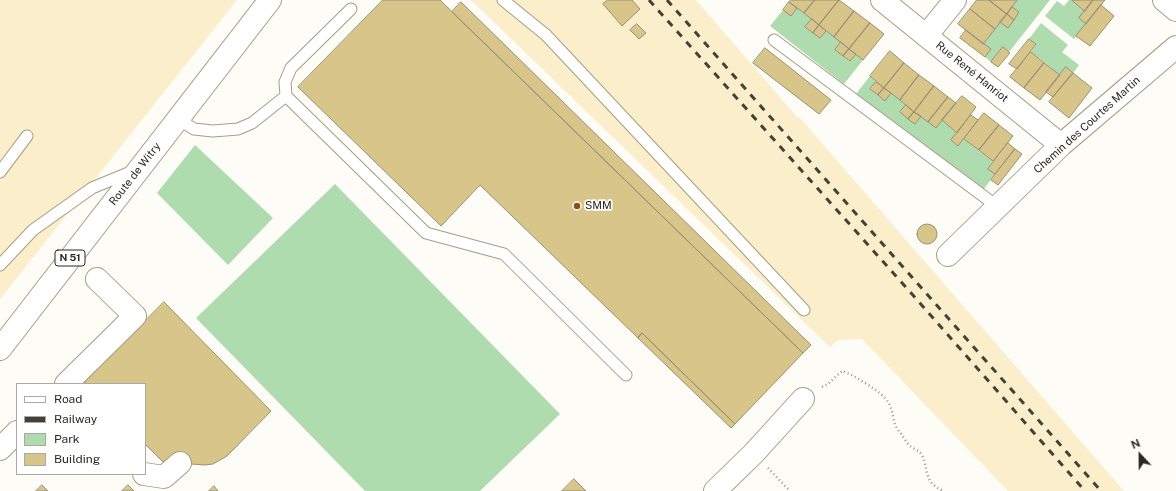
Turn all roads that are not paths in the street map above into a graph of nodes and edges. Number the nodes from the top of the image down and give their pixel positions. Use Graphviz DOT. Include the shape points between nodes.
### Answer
graph roads {
  1 [pos="270,0"];
  2 [pos="502,0"];
  3 [pos="882,0"];
  4 [pos="955,0"];
  5 [pos="1164,0"];
  6 [pos="351,9"];
  7 [pos="1176,10"];
  8 [pos="926,36"];
  9 [pos="774,40"];
  10 [pos="1176,47"];
  11 [pos="286,96"];
  12 [pos="178,119"];
  13 [pos="27,136"];
  14 [pos="1061,145"];
  15 [pos="140,168"];
  16 [pos="0,172"];
  17 [pos="998,207"];
  18 [pos="948,255"];
  19 [pos="0,265"];
  20 [pos="97,279"];
  21 [pos="804,310"];
  22 [pos="0,349"];
  23 [pos="626,375"];
  24 [pos="67,383"];
  25 [pos="803,399"];
  26 [pos="16,433"];
  27 [pos="0,449"];
  28 [pos="16,452"];
  29 [pos="180,463"];
  30 [pos="146,474"];
  31 [pos="715,491"];
  1 -- 12 [label="street, Route de Witry / N 51"];
  2 -- 21 [label="lane" via="546,35"];
  3 -- 8 [label="street, Rue René Hanriot"];
  4 -- 8 [label="street"];
  5 -- 7 [label="street"];
  6 -- 11 [label="lane" via="291,68 285,82"];
  8 -- 14 [label="street, Rue René Hanriot"];
  9 -- 17 [label="lane"];
  10 -- 14 [label="street, Chemin des Courtes Martin"];
  11 -- 12 [label="lane" via="252,123 238,129 194,129"];
  11 -- 23 [label="lane" via="426,234 504,254"];
  12 -- 15 [label="street, Route de Witry / N 51"];
  13 -- 16 [label="lane"];
  14 -- 17 [label="street, Chemin des Courtes Martin"];
  15 -- 19 [label="lane" via="92,188 33,230"];
  15 -- 22 [label="street, Route de Witry / N 51"];
  17 -- 18 [label="street, Chemin des Courtes Martin"];
  20 -- 24 [label="street" via="134,316"];
  25 -- 31 [label="street"];
  26 -- 27 [label="street"];
  27 -- 28 [label="street"];
  29 -- 30 [label="street" via="164,477"];
}
